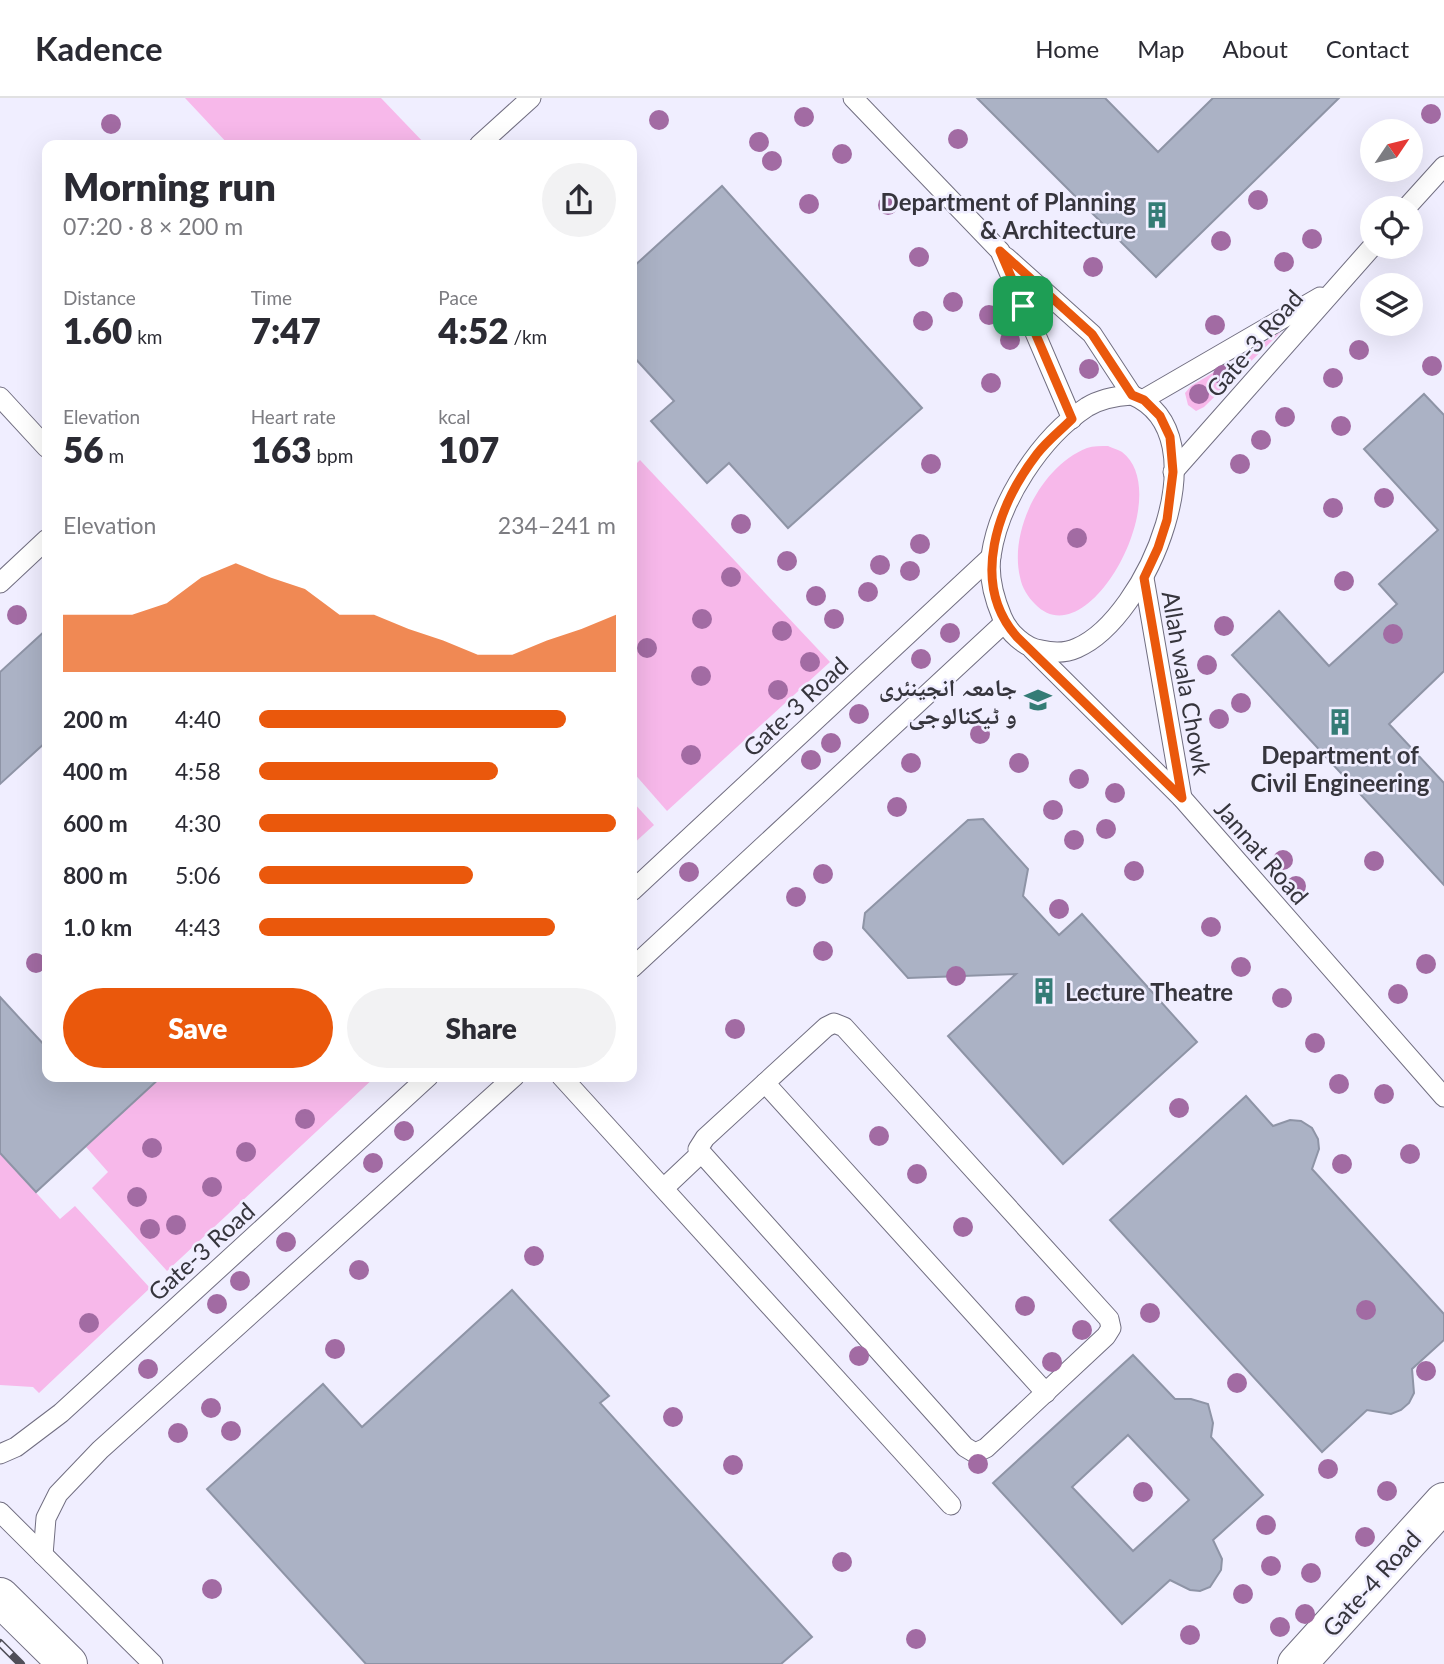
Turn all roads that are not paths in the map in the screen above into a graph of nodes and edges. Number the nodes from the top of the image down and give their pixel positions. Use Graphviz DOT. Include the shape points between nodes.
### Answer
graph roads {
  1 [pos="531,98"];
  2 [pos="853,98"];
  3 [pos="485,140"];
  4 [pos="1444,166"];
  5 [pos="1417,196"];
  6 [pos="1000,251"];
  7 [pos="1361,259"];
  8 [pos="1336,288"];
  9 [pos="1138,397"];
  10 [pos="1,400"];
  11 [pos="1072,419"];
  12 [pos="42,443"];
  13 [pos="1173,472"];
  14 [pos="42,544"];
  15 [pos="991,557"];
  16 [pos="1144,578"];
  17 [pos="0,583"];
  18 [pos="1004,623"];
  19 [pos="1032,649"];
  20 [pos="1182,798"];
  21 [pos="637,886"];
  22 [pos="637,963"];
  23 [pos="422,1082"];
  24 [pos="507,1082"];
  25 [pos="567,1082"];
  26 [pos="765,1083"];
  27 [pos="1444,1097"];
  28 [pos="701,1154"];
  29 [pos="664,1188"];
  30 [pos="1046,1393"];
  31 [pos="0,1454"];
  32 [pos="1444,1502"];
  33 [pos="951,1505"];
  34 [pos="0,1512"];
  35 [pos="43,1555"];
  36 [pos="0,1597"];
  37 [pos="68,1664"];
  38 [pos="153,1664"];
  39 [pos="1297,1664"];
  1 -- 3 [label="lane"];
  2 -- 6 [label="lane"];
  4 -- 5 [label="lane"];
  6 -- 9 [label="lane" via="1092,334"];
  6 -- 11 [label="lane"];
  7 -- 8 [label="lane, Gate-3 Road"];
  8 -- 9 [label="lane"];
  8 -- 13 [label="lane, Gate-3 Road"];
  9 -- 11 [label="lane" via="1112,397 1088,406"];
  9 -- 13 [label="lane" via="1160,416 1170,437"];
  10 -- 12 [label="lane"];
  11 -- 15 [label="lane" via="1038,453 1015,489"];
  13 -- 16 [label="lane" via="1167,520"];
  14 -- 17 [label="lane"];
  15 -- 18 [label="lane" via="993,595"];
  15 -- 21 [label="lane, Gate-3 Road"];
  16 -- 19 [label="lane" via="1119,612 1078,648 1055,653"];
  16 -- 20 [label="lane, Allah wala Chowk"];
  18 -- 19 [label="lane"];
  18 -- 22 [label="lane"];
  19 -- 20 [label="lane, Jannat Road"];
  20 -- 27 [label="lane, Jannat Road"];
  23 -- 31 [label="lane, Gate-3 Road" via="61,1413"];
  24 -- 35 [label="lane" via="100,1450 58,1494 46,1518"];
  25 -- 29 [label="lane"];
  26 -- 28 [label="lane" via="699,1143"];
  26 -- 30 [label="lane"];
  26 -- 30 [label="lane" via="826,1027 834,1023 844,1027 1109,1320 1106,1336"];
  28 -- 29 [label="lane"];
  28 -- 30 [label="lane" via="965,1447 975,1453 986,1448"];
  29 -- 33 [label="lane"];
  32 -- 39 [label="street, Gate-4 Road"];
  34 -- 35 [label="lane"];
  35 -- 38 [label="lane"];
  36 -- 37 [label="street"];
}
